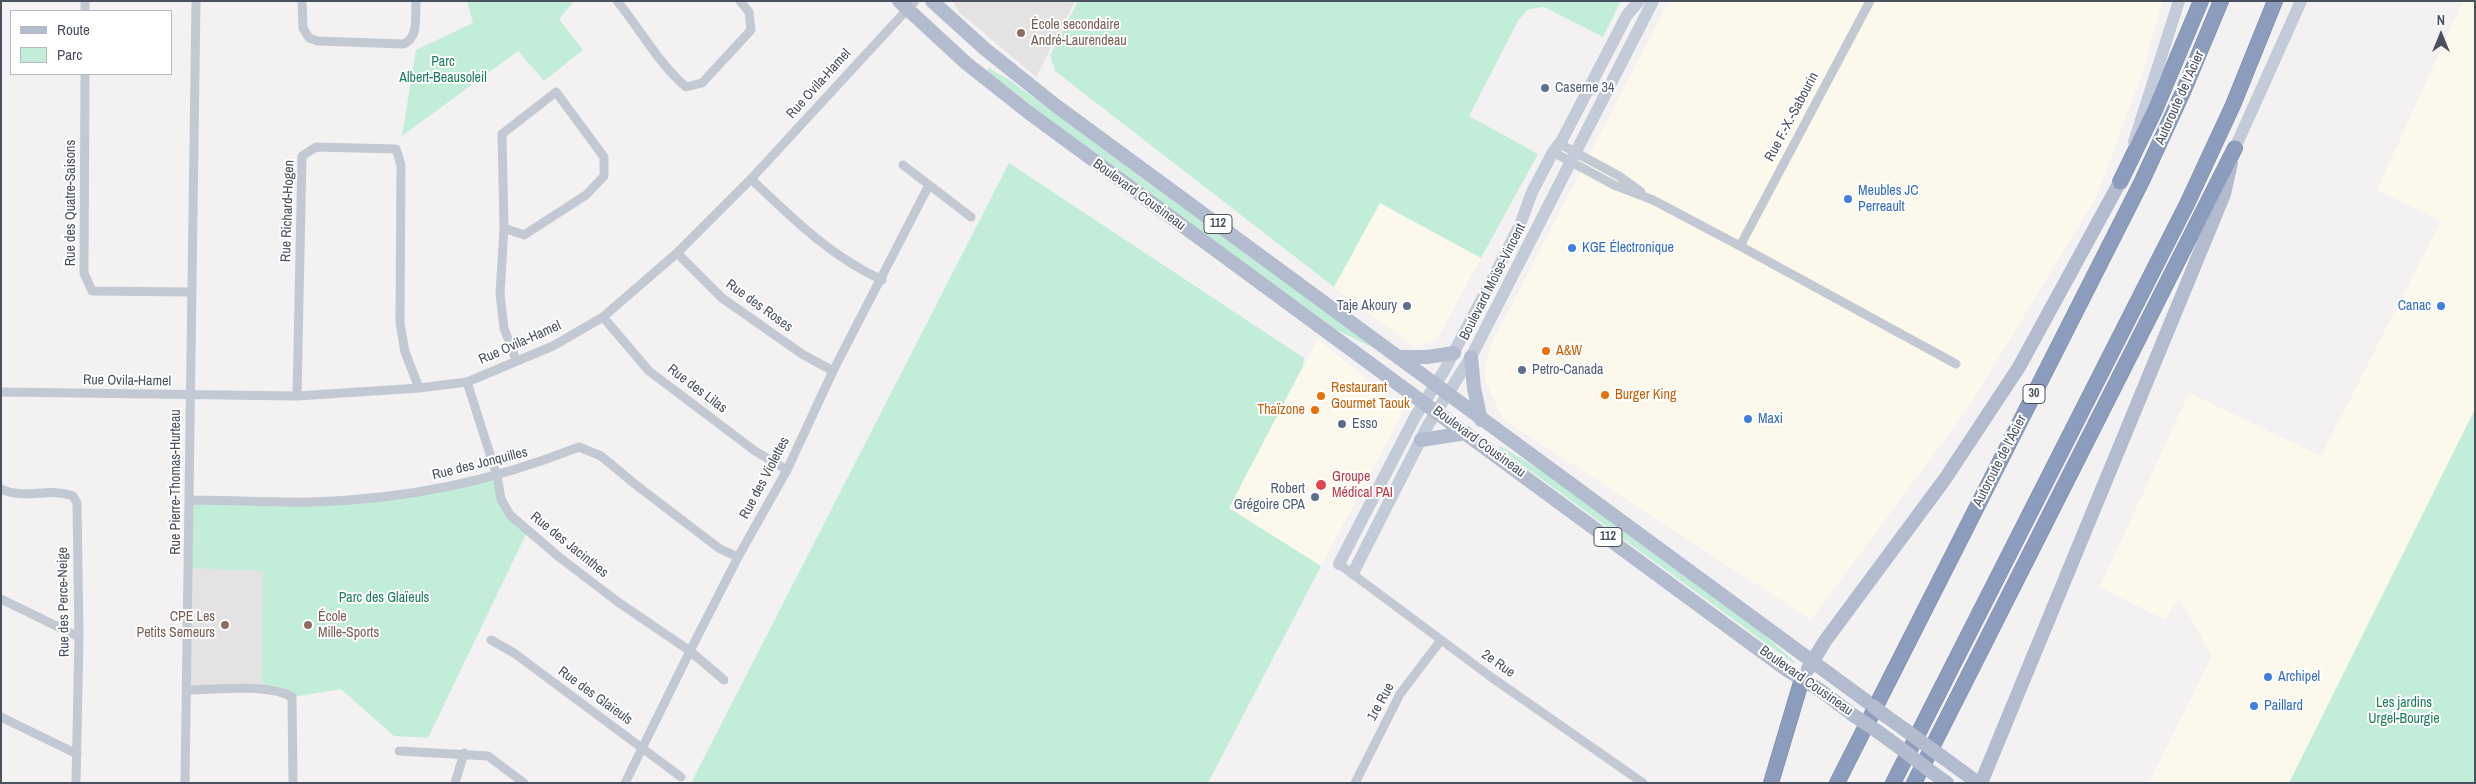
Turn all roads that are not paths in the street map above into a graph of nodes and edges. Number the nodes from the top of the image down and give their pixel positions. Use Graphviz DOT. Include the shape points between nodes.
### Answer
graph roads {
  1 [pos="196,1"];
  2 [pos="302,1"];
  3 [pos="416,1"];
  4 [pos="617,1"];
  5 [pos="740,1"];
  6 [pos="932,1"];
  7 [pos="1639,1"];
  8 [pos="1653,1"];
  9 [pos="1870,1"];
  10 [pos="2178,1"];
  11 [pos="2200,1"];
  12 [pos="2221,1"];
  13 [pos="2275,1"];
  14 [pos="2301,1"];
  15 [pos="907,4"];
  16 [pos="85,75"];
  17 [pos="1556,148"];
  18 [pos="2235,148"];
  19 [pos="1574,157"];
  20 [pos="903,165"];
  21 [pos="751,179"];
  22 [pos="2120,182"];
  23 [pos="929,185"];
  24 [pos="971,217"];
  25 [pos="504,228"];
  26 [pos="1740,246"];
  27 [pos="677,254"];
  28 [pos="882,280"];
  29 [pos="191,292"];
  30 [pos="603,317"];
  31 [pos="1454,354"];
  32 [pos="1399,357"];
  33 [pos="1471,357"];
  34 [pos="516,360"];
  35 [pos="1956,364"];
  36 [pos="834,371"];
  37 [pos="467,382"];
  38 [pos="1435,386"];
  39 [pos="418,388"];
  40 [pos="1,392"];
  41 [pos="1447,395"];
  42 [pos="190,396"];
  43 [pos="297,396"];
  44 [pos="1424,403"];
  45 [pos="1436,412"];
  46 [pos="1481,420"];
  47 [pos="1466,433"];
  48 [pos="1421,440"];
  49 [pos="787,470"];
  50 [pos="497,476"];
  51 [pos="1,489"];
  52 [pos="190,500"];
  53 [pos="738,557"];
  54 [pos="1339,564"];
  55 [pos="1353,574"];
  56 [pos="1,599"];
  57 [pos="79,638"];
  58 [pos="491,640"];
  59 [pos="1441,640"];
  60 [pos="690,651"];
  61 [pos="1812,662"];
  62 [pos="1802,679"];
  63 [pos="724,680"];
  64 [pos="188,690"];
  65 [pos="1,717"];
  66 [pos="644,748"];
  67 [pos="399,751"];
  68 [pos="464,753"];
  69 [pos="77,754"];
  70 [pos="681,777"];
  71 [pos="76,783"];
  72 [pos="185,783"];
  73 [pos="293,783"];
  74 [pos="455,783"];
  75 [pos="524,783"];
  76 [pos="625,783"];
  77 [pos="1355,783"];
  78 [pos="1643,783"];
  79 [pos="1771,783"];
  80 [pos="1836,783"];
  81 [pos="1893,783"];
  82 [pos="1914,783"];
  83 [pos="1947,783"];
  84 [pos="1979,783"];
  1 -- 29 [label="street, Rue Pierre-Thomas-Hurteau"];
  2 -- 3 [label="street" via="303,28 309,38 318,42 404,44 414,35"];
  4 -- 5 [label="street" via="666,70 686,87 702,82 751,30 749,12"];
  6 -- 32 [label="main road, Boulevard Cousineau / 112" via="1043,96"];
  7 -- 17 [label="street, Boulevard Moïse-Vincent" via="1627,15"];
  8 -- 19 [label="street, Boulevard Moïse-Vincent"];
  9 -- 26 [label="street, Rue F.-X.-Sabourin"];
  10 -- 22 [label="street"];
  11 -- 22 [label="highway" via="2155,110"];
  12 -- 80 [label="highway, Autoroute de l'Acier / 30" via="2178,105 2138,188"];
  13 -- 81 [label="highway" via="2233,105 2187,204"];
  14 -- 18 [label="street"];
  15 -- 21 [label="street, Rue Ovila-Hamel"];
  15 -- 44 [label="main road, Boulevard Cousineau / 112" via="960,58 1028,112"];
  16 -- 29 [label="street, Rue des Quatre-Saisons" via="84,273 92,291"];
  17 -- 19 [label="street"];
  17 -- 31 [label="street, Boulevard Moïse-Vincent" via="1530,197 1518,231"];
  18 -- 82 [label="highway"];
  18 -- 84 [label="main road" via="2224,194"];
  19 -- 26 [label="street" via="1619,176 1653,200"];
  19 -- 33 [label="street, Boulevard Moïse-Vincent"];
  20 -- 23 [label="street"];
  21 -- 27 [label="street, Rue Ovila-Hamel"];
  21 -- 28 [label="street" via="811,236 857,268"];
  22 -- 61 [label="main road" via="2019,367 1945,479"];
  23 -- 24 [label="street"];
  23 -- 28 [label="street, Rue des Violettes"];
  25 -- 25 [label="street" via="502,134 556,92 604,157 604,176 586,195 524,235"];
  25 -- 34 [label="street" via="500,294 504,328"];
  26 -- 35 [label="street"];
  27 -- 30 [label="street, Rue Ovila-Hamel"];
  27 -- 36 [label="street, Rue des Roses" via="722,298 802,354"];
  28 -- 36 [label="street, Rue des Violettes"];
  29 -- 42 [label="street, Rue Pierre-Thomas-Hurteau"];
  30 -- 34 [label="street, Rue Ovila-Hamel" via="553,346"];
  30 -- 49 [label="street, Rue des Lilas" via="649,371 755,451"];
  31 -- 32 [label="main road"];
  31 -- 38 [label="street, Boulevard Moïse-Vincent"];
  32 -- 38 [label="main road, Boulevard Cousineau / 112"];
  33 -- 41 [label="street, Boulevard Moïse-Vincent"];
  33 -- 46 [label="main road"];
  34 -- 37 [label="street, Rue Ovila-Hamel"];
  36 -- 49 [label="street, Rue des Violettes"];
  37 -- 39 [label="street, Rue Ovila-Hamel"];
  37 -- 50 [label="street, Rue des Jacinthes"];
  38 -- 41 [label="main road, Boulevard Cousineau / 112"];
  38 -- 44 [label="street, Boulevard Moïse-Vincent"];
  39 -- 43 [label="street, Rue Ovila-Hamel"];
  39 -- 43 [label="street, Rue Richard-Hogen" via="405,352 400,322 400,165 396,149 316,147 302,156"];
  40 -- 42 [label="street, Rue Ovila-Hamel"];
  41 -- 45 [label="street, Boulevard Moïse-Vincent"];
  41 -- 46 [label="main road, Boulevard Cousineau / 112"];
  42 -- 43 [label="street, Rue Ovila-Hamel"];
  42 -- 52 [label="street, Rue Pierre-Thomas-Hurteau"];
  44 -- 45 [label="main road, Boulevard Cousineau / 112"];
  44 -- 54 [label="street, Boulevard Moïse-Vincent"];
  45 -- 47 [label="main road, Boulevard Cousineau / 112"];
  45 -- 48 [label="street, Boulevard Moïse-Vincent"];
  46 -- 61 [label="main road, Boulevard Cousineau / 112"];
  47 -- 48 [label="main road"];
  47 -- 62 [label="main road, Boulevard Cousineau / 112"];
  48 -- 55 [label="street, Boulevard Moïse-Vincent"];
  49 -- 53 [label="street, Rue des Violettes"];
  50 -- 52 [label="street, Rue des Jonquilles" via="411,495 358,500"];
  50 -- 53 [label="street, Rue des Jonquilles" via="579,447 601,456 720,549"];
  50 -- 60 [label="street, Rue des Jacinthes" via="501,499 510,515 618,602"];
  51 -- 57 [label="street, Rue des Perce-Neige" via="11,494 62,492 73,496 76,503"];
  52 -- 64 [label="street, Rue Pierre-Thomas-Hurteau"];
  53 -- 60 [label="street, Rue des Violettes"];
  54 -- 55 [label="street, 2e Rue"];
  55 -- 59 [label="street, 2e Rue"];
  56 -- 57 [label="street"];
  57 -- 69 [label="street, Rue des Perce-Neige"];
  58 -- 66 [label="street, Rue des Glaïeuls" via="514,653"];
  59 -- 77 [label="street, 1re Rue" via="1400,694"];
  59 -- 78 [label="street, 2e Rue"];
  60 -- 63 [label="street, Rue des Jacinthes"];
  60 -- 66 [label="street, Rue des Violettes"];
  61 -- 62 [label="main road"];
  61 -- 84 [label="main road, Boulevard Cousineau / 112, bridge"];
  62 -- 79 [label="highway"];
  62 -- 83 [label="main road, Boulevard Cousineau / 112, bridge"];
  64 -- 72 [label="street, Rue Pierre-Thomas-Hurteau"];
  64 -- 73 [label="street" via="267,690 292,697"];
  65 -- 69 [label="street"];
  66 -- 70 [label="street, Rue des Glaïeuls"];
  66 -- 76 [label="street, Rue des Violettes"];
  67 -- 68 [label="street"];
  68 -- 74 [label="street"];
  68 -- 75 [label="street" via="488,756"];
  69 -- 71 [label="street, Rue des Perce-Neige"];
}
